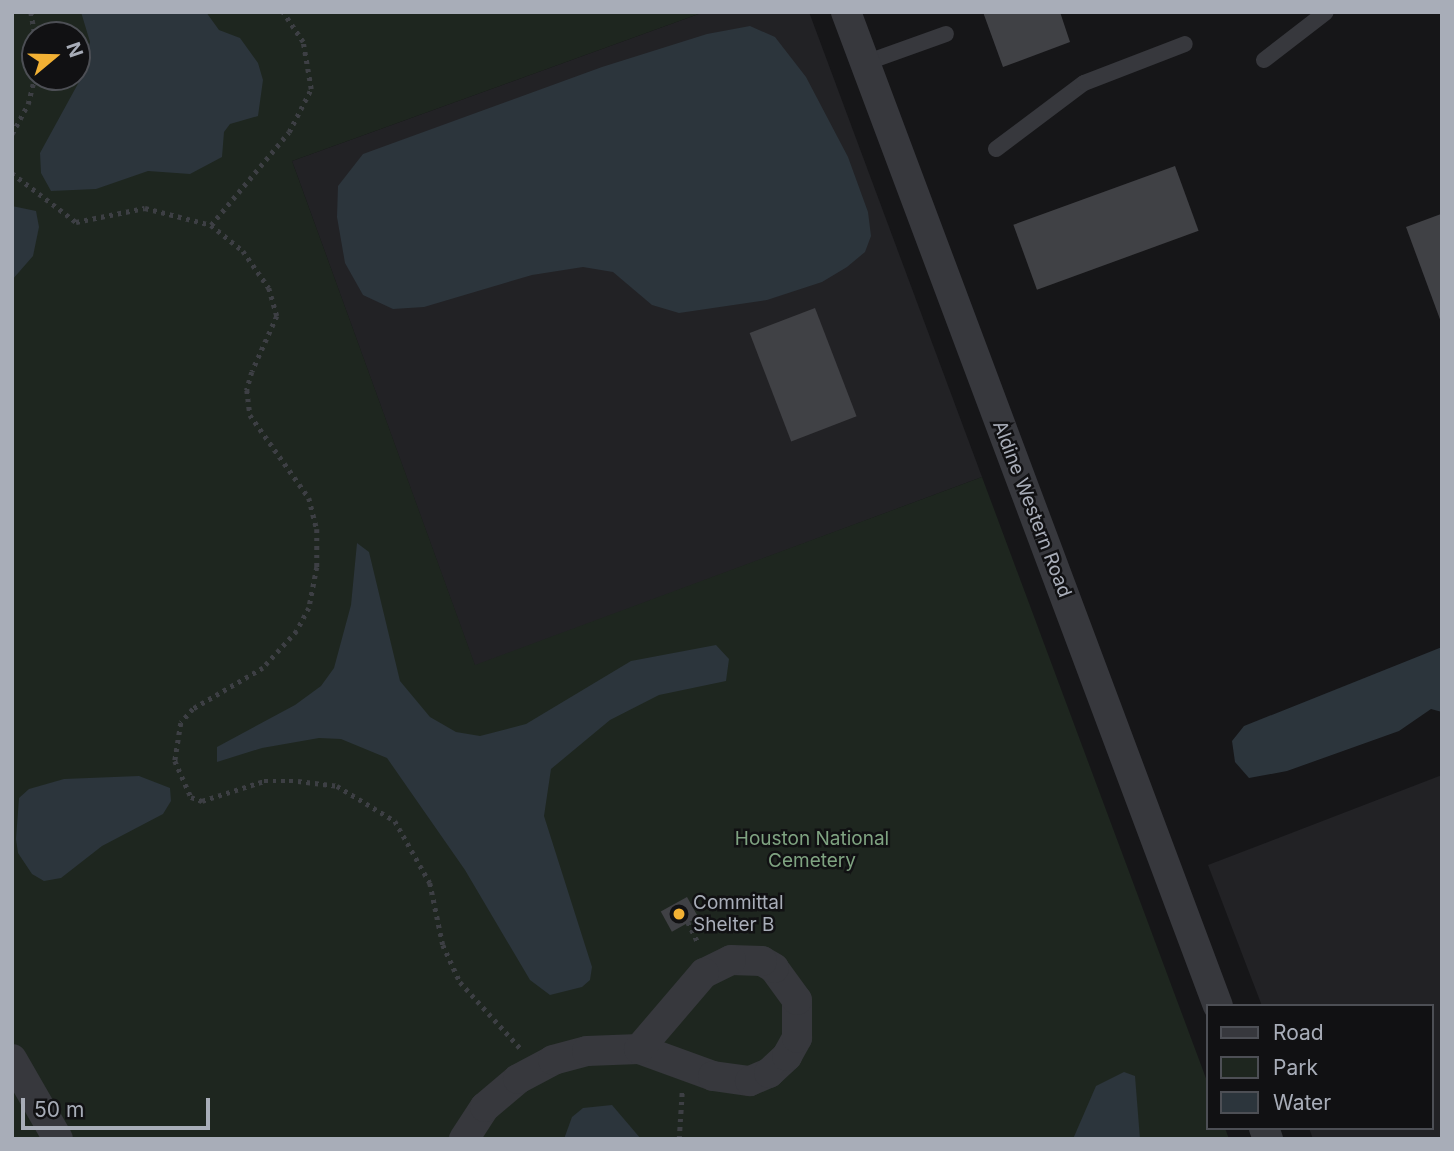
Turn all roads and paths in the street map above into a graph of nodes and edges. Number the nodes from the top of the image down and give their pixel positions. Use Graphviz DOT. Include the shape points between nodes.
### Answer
graph roads {
  1 [pos="283,12"];
  2 [pos="846,12"];
  3 [pos="1326,12"];
  4 [pos="946,34"];
  5 [pos="1185,44"];
  6 [pos="1264,60"];
  7 [pos="865,63"];
  8 [pos="31,91"];
  9 [pos="12,134"];
  10 [pos="996,149"];
  11 [pos="12,173"];
  12 [pos="211,225"];
  13 [pos="1217,1004"];
  14 [pos="639,1049"];
  15 [pos="12,1059"];
  16 [pos="691,1066"];
  17 [pos="536,1068"];
  18 [pos="58,1139"];
  19 [pos="464,1139"];
  20 [pos="679,1139"];
  1 -- 12 [label="path" via="303,42 311,89 289,132"];
  2 -- 7 [label="street, Aldine Western Road"];
  3 -- 6 [label="lane"];
  4 -- 7 [label="lane"];
  5 -- 10 [label="lane" via="1084,83"];
  7 -- 13 [label="street, Aldine Western Road"];
  8 -- 9 [label="path"];
  11 -- 12 [label="path" via="76,222 145,208"];
  12 -- 17 [label="path" via="243,251 269,288 277,316 247,390 250,415 309,498 317,529 317,568 309,608 297,631 263,668 193,709 181,723 175,761 191,797 202,801 264,781 298,781 337,786 395,821 430,883 443,945 460,982"];
  14 -- 16 [label="street"];
  14 -- 16 [label="street" via="715,965 746,959 774,968 797,1000 799,1021 787,1056 769,1073 750,1081 713,1076"];
  14 -- 17 [label="street" via="587,1051"];
  15 -- 18 [label="street"];
  16 -- 20 [label="path" via="679,1102"];
  17 -- 19 [label="street" via="485,1107"];
}
